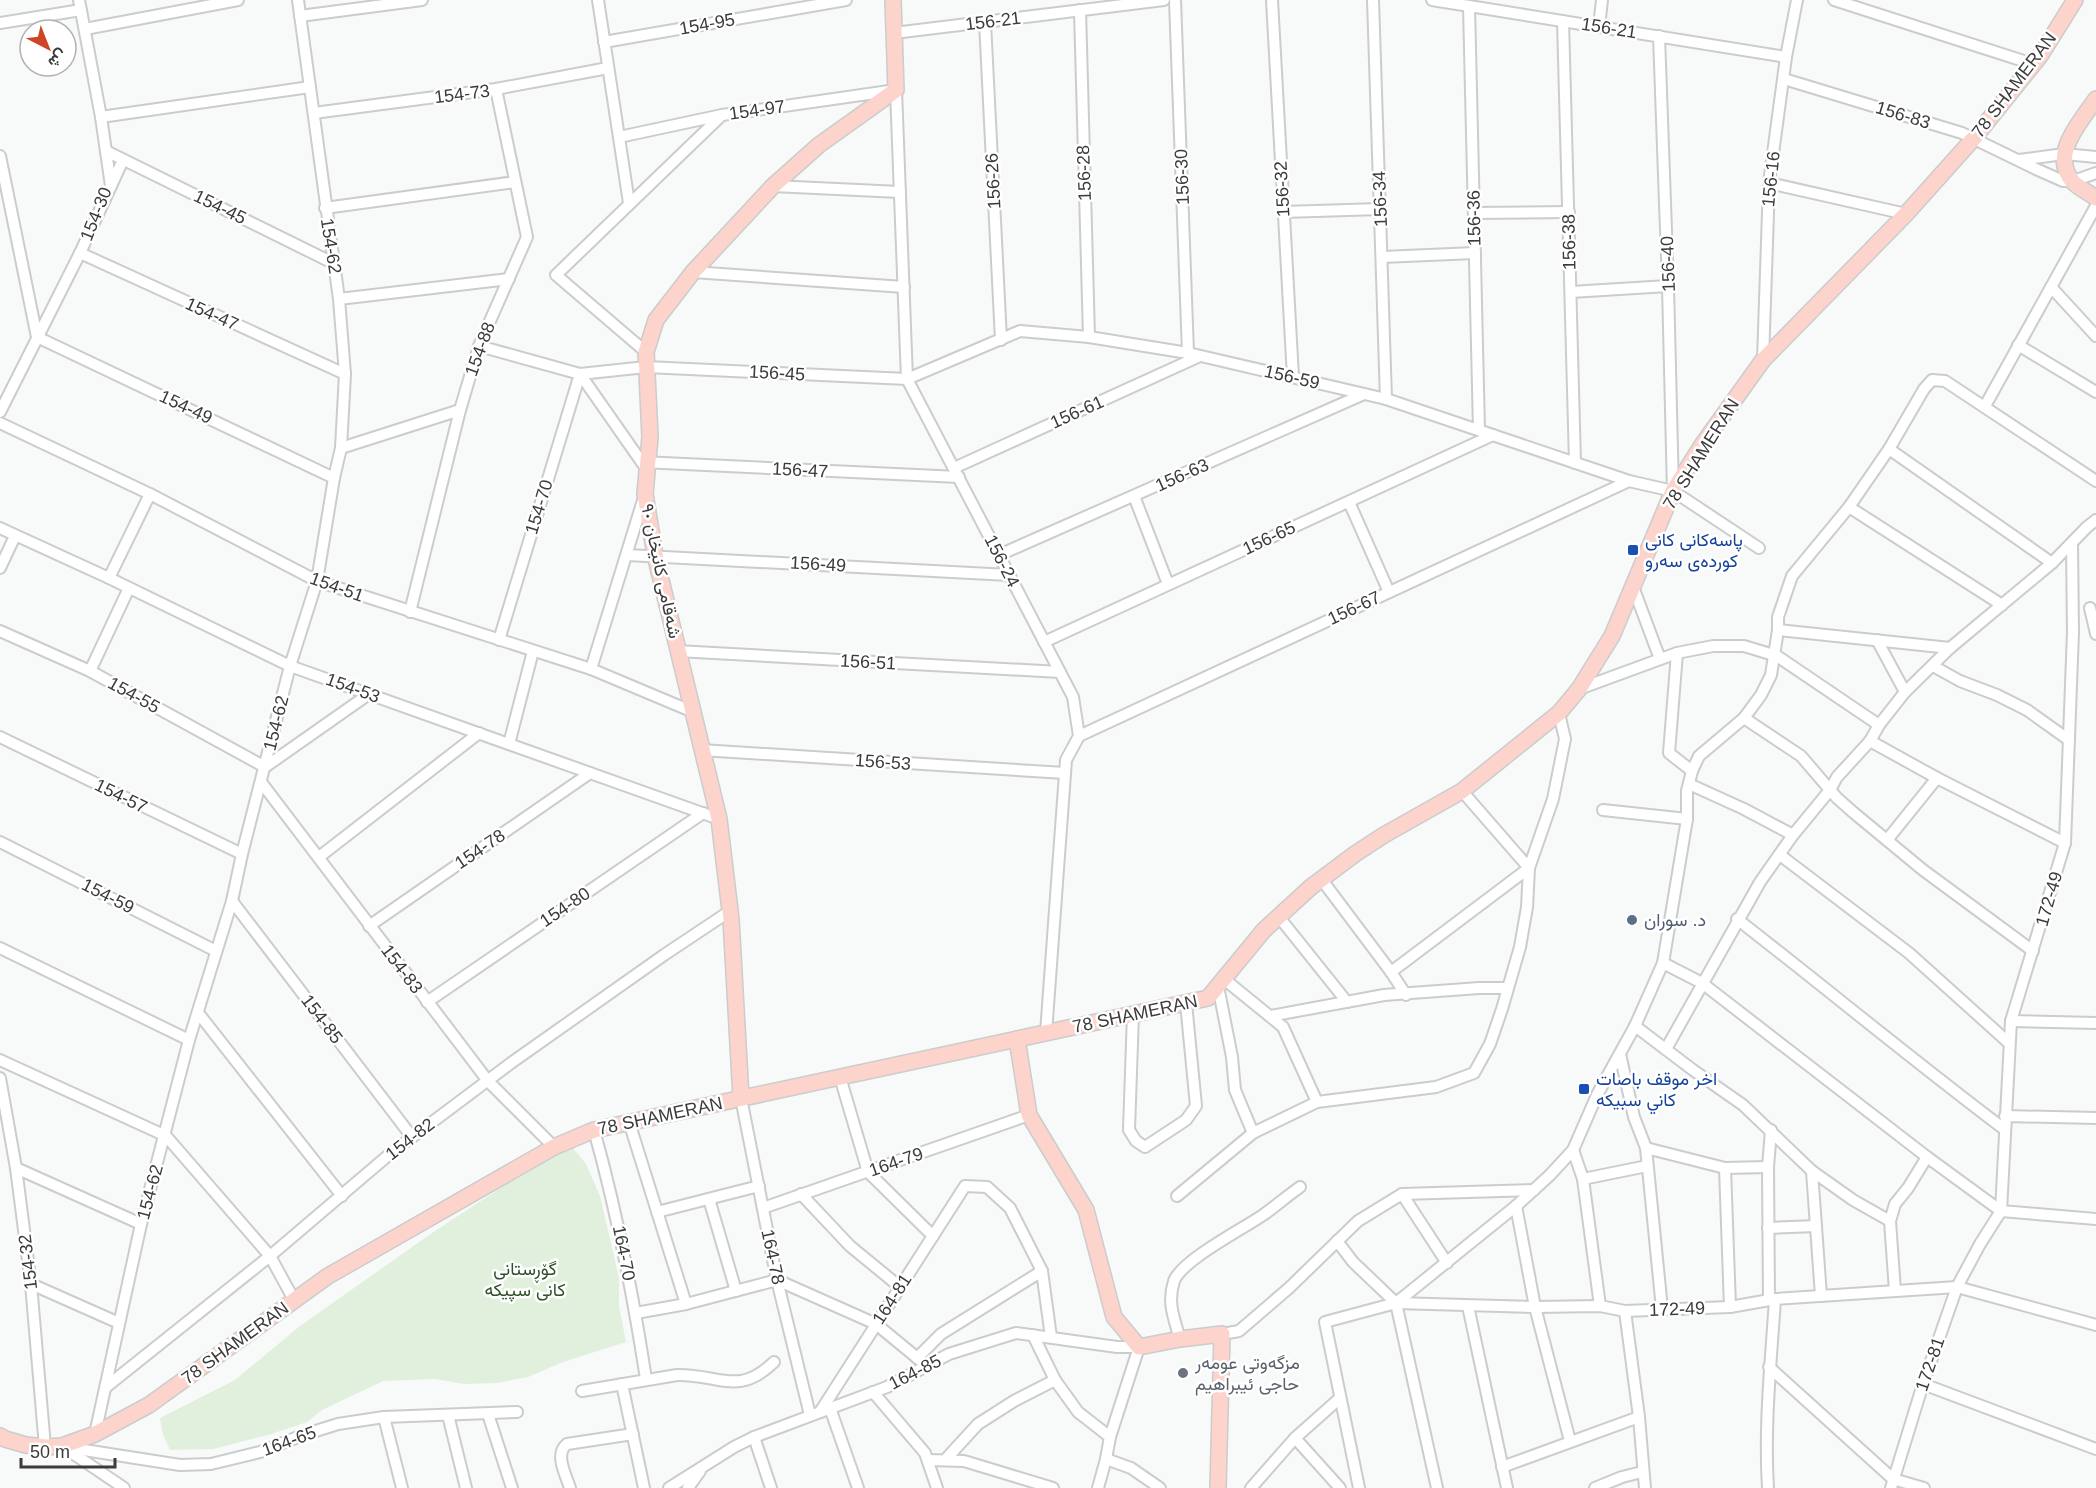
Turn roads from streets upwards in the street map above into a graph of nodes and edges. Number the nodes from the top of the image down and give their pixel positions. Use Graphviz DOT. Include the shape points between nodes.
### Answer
graph roads {
  1 [pos="238,0"];
  2 [pos="298,0"];
  3 [pos="422,0"];
  4 [pos="598,0"];
  5 [pos="846,0"];
  6 [pos="893,0"];
  7 [pos="1164,0"];
  8 [pos="1175,0"];
  9 [pos="1272,0"];
  10 [pos="1373,0"];
  11 [pos="1432,0"];
  12 [pos="1602,0"];
  13 [pos="1797,0"];
  14 [pos="1834,0"];
  15 [pos="2075,0"];
  16 [pos="1131,2"];
  17 [pos="80,5"];
  18 [pos="1469,6"];
  19 [pos="1080,10"];
  20 [pos="300,16"];
  21 [pos="1563,21"];
  22 [pos="985,22"];
  23 [pos="0,23"];
  24 [pos="1599,27"];
  25 [pos="85,29"];
  26 [pos="894,33"];
  27 [pos="1659,36"];
  28 [pos="604,42"];
  29 [pos="1786,57"];
  30 [pos="2033,64"];
  31 [pos="608,68"];
  32 [pos="1784,79"];
  33 [pos="310,87"];
  34 [pos="496,89"];
  35 [pos="896,90"];
  36 [pos="2096,99"];
  37 [pos="314,113"];
  38 [pos="722,115"];
  39 [pos="101,117"];
  40 [pos="619,137"];
  41 [pos="1974,138"];
  42 [pos="106,151"];
  43 [pos="2064,154"];
  44 [pos="0,156"];
  45 [pos="2096,157"];
  46 [pos="123,160"];
  47 [pos="2019,160"];
  48 [pos="2096,173"];
  49 [pos="515,182"];
  50 [pos="2073,182"];
  51 [pos="1768,183"];
  52 [pos="111,186"];
  53 [pos="773,186"];
  54 [pos="900,192"];
  55 [pos="2096,198"];
  56 [pos="629,203"];
  57 [pos="2096,206"];
  58 [pos="326,208"];
  59 [pos="1380,209"];
  60 [pos="1283,212"];
  61 [pos="1569,212"];
  62 [pos="1474,213"];
  63 [pos="1906,214"];
  64 [pos="80,253"];
  65 [pos="1475,254"];
  66 [pos="1382,257"];
  67 [pos="334,264"];
  68 [pos="693,272"];
  69 [pos="509,279"];
  70 [pos="1668,286"];
  71 [pos="904,287"];
  72 [pos="2051,287"];
  73 [pos="1571,292"];
  74 [pos="339,299"];
  75 [pos="2096,336"];
  76 [pos="37,337"];
  77 [pos="1089,337"];
  78 [pos="1001,340"];
  79 [pos="2018,345"];
  80 [pos="478,346"];
  81 [pos="1188,353"];
  82 [pos="1200,356"];
  83 [pos="646,359"];
  84 [pos="1763,360"];
  85 [pos="345,374"];
  86 [pos="580,374"];
  87 [pos="1293,377"];
  88 [pos="908,379"];
  89 [pos="2096,392"];
  90 [pos="1364,394"];
  91 [pos="1386,399"];
  92 [pos="1985,406"];
  93 [pos="459,410"];
  94 [pos="0,412"];
  95 [pos="0,423"];
  96 [pos="1479,430"];
  97 [pos="1493,435"];
  98 [pos="341,448"];
  99 [pos="1889,449"];
  100 [pos="1575,463"];
  101 [pos="646,465"];
  102 [pos="956,473"];
  103 [pos="334,478"];
  104 [pos="1629,481"];
  105 [pos="2096,481"];
  106 [pos="1673,491"];
  107 [pos="150,494"];
  108 [pos="645,494"];
  109 [pos="1134,496"];
  110 [pos="1349,502"];
  111 [pos="1849,507"];
  112 [pos="2096,520"];
  113 [pos="0,528"];
  114 [pos="15,536"];
  115 [pos="2072,544"];
  116 [pos="1759,548"];
  117 [pos="627,555"];
  118 [pos="655,555"];
  119 [pos="999,555"];
  120 [pos="2052,563"];
  121 [pos="0,568"];
  122 [pos="1009,575"];
  123 [pos="109,578"];
  124 [pos="317,581"];
  125 [pos="1632,584"];
  126 [pos="1168,585"];
  127 [pos="129,588"];
  128 [pos="1389,592"];
  129 [pos="2002,605"];
  130 [pos="2093,607"];
  131 [pos="410,612"];
  132 [pos="2073,612"];
  133 [pos="1778,630"];
  134 [pos="0,631"];
  135 [pos="2096,634"];
  136 [pos="499,640"];
  137 [pos="1878,640"];
  138 [pos="1044,642"];
  139 [pos="1950,648"];
  140 [pos="533,651"];
  141 [pos="677,651"];
  142 [pos="1677,653"];
  143 [pos="1774,655"];
  144 [pos="1660,659"];
  145 [pos="290,666"];
  146 [pos="1933,666"];
  147 [pos="591,669"];
  148 [pos="90,671"];
  149 [pos="1060,672"];
  150 [pos="1579,689"];
  151 [pos="1905,692"];
  152 [pos="369,694"];
  153 [pos="691,711"];
  154 [pos="1559,713"];
  155 [pos="1744,718"];
  156 [pos="1879,725"];
  157 [pos="479,733"];
  158 [pos="1079,736"];
  159 [pos="0,737"];
  160 [pos="2068,740"];
  161 [pos="1870,741"];
  162 [pos="509,744"];
  163 [pos="701,750"];
  164 [pos="265,767"];
  165 [pos="1692,771"];
  166 [pos="590,773"];
  167 [pos="1065,773"];
  168 [pos="1937,778"];
  169 [pos="261,782"];
  170 [pos="1689,784"];
  171 [pos="1830,790"];
  172 [pos="1462,791"];
  173 [pos="1603,810"];
  174 [pos="702,813"];
  175 [pos="718,819"];
  176 [pos="1686,819"];
  177 [pos="1793,835"];
  178 [pos="1887,840"];
  179 [pos="0,842"];
  180 [pos="2065,843"];
  181 [pos="242,854"];
  182 [pos="1780,855"];
  183 [pos="319,857"];
  184 [pos="1529,868"];
  185 [pos="1322,880"];
  186 [pos="232,901"];
  187 [pos="730,911"];
  188 [pos="1278,917"];
  189 [pos="1737,919"];
  190 [pos="369,926"];
  191 [pos="0,948"];
  192 [pos="216,951"];
  193 [pos="2033,951"];
  194 [pos="1663,963"];
  195 [pos="1391,972"];
  196 [pos="1221,982"];
  197 [pos="1702,982"];
  198 [pos="1508,988"];
  199 [pos="1406,995"];
  200 [pos="427,1002"];
  201 [pos="1347,1002"];
  202 [pos="1186,1003"];
  203 [pos="199,1014"];
  204 [pos="1133,1014"];
  205 [pos="1270,1016"];
  206 [pos="2011,1021"];
  207 [pos="2096,1023"];
  208 [pos="1635,1026"];
  209 [pos="1046,1033"];
  210 [pos="1017,1039"];
  211 [pos="189,1040"];
  212 [pos="2010,1043"];
  213 [pos="1666,1049"];
  214 [pos="1620,1054"];
  215 [pos="0,1060"];
  216 [pos="840,1077"];
  217 [pos="0,1078"];
  218 [pos="488,1081"];
  219 [pos="741,1098"];
  220 [pos="1317,1102"];
  221 [pos="1029,1115"];
  222 [pos="2005,1116"];
  223 [pos="2096,1118"];
  224 [pos="629,1122"];
  225 [pos="2004,1129"];
  226 [pos="594,1130"];
  227 [pos="1771,1130"];
  228 [pos="1252,1133"];
  229 [pos="166,1136"];
  230 [pos="412,1137"];
  231 [pos="554,1147"];
  232 [pos="1646,1148"];
  233 [pos="1573,1150"];
  234 [pos="1927,1157"];
  235 [pos="1647,1166"];
  236 [pos="1768,1167"];
  237 [pos="16,1168"];
  238 [pos="1725,1168"];
  239 [pos="1812,1171"];
  240 [pos="868,1172"];
  241 [pos="1583,1179"];
  242 [pos="759,1186"];
  243 [pos="1300,1187"];
  244 [pos="1534,1190"];
  245 [pos="801,1194"];
  246 [pos="1402,1194"];
  247 [pos="342,1196"];
  248 [pos="1177,1196"];
  249 [pos="709,1199"];
  250 [pos="1516,1206"];
  251 [pos="763,1208"];
  252 [pos="2001,1211"];
  253 [pos="657,1212"];
  254 [pos="2096,1220"];
  255 [pos="1890,1221"];
  256 [pos="141,1224"];
  257 [pos="1816,1226"];
  258 [pos="1768,1228"];
  259 [pos="933,1236"];
  260 [pos="1337,1241"];
  261 [pos="270,1256"];
  262 [pos="1447,1263"];
  263 [pos="1042,1270"];
  264 [pos="777,1280"];
  265 [pos="31,1284"];
  266 [pos="900,1287"];
  267 [pos="1957,1287"];
  268 [pos="736,1291"];
  269 [pos="1895,1291"];
  270 [pos="1821,1296"];
  271 [pos="294,1300"];
  272 [pos="1772,1300"];
  273 [pos="1396,1303"];
  274 [pos="686,1304"];
  275 [pos="1468,1306"];
  276 [pos="1600,1306"];
  277 [pos="1535,1307"];
  278 [pos="1730,1307"];
  279 [pos="1662,1310"];
  280 [pos="1625,1311"];
  281 [pos="636,1313"];
  282 [pos="119,1323"];
  283 [pos="876,1324"];
  284 [pos="2096,1325"];
  285 [pos="1222,1334"];
  286 [pos="1033,1335"];
  287 [pos="1051,1337"];
  288 [pos="1180,1339"];
  289 [pos="1139,1347"];
  290 [pos="917,1358"];
  291 [pos="774,1362"];
  292 [pos="927,1366"];
  293 [pos="1769,1367"];
  294 [pos="646,1379"];
  295 [pos="1055,1380"];
  296 [pos="622,1384"];
  297 [pos="1923,1384"];
  298 [pos="106,1387"];
  299 [pos="582,1391"];
  300 [pos="873,1392"];
  301 [pos="1340,1398"];
  302 [pos="517,1412"];
  303 [pos="820,1412"];
  304 [pos="488,1414"];
  305 [pos="448,1415"];
  306 [pos="384,1417"];
  307 [pos="1639,1417"];
  308 [pos="95,1434"];
  309 [pos="633,1434"];
  310 [pos="0,1436"];
  311 [pos="754,1437"];
  312 [pos="1110,1437"];
  313 [pos="1295,1438"];
  314 [pos="1570,1441"];
  315 [pos="62,1446"];
  316 [pos="45,1447"];
  317 [pos="2096,1449"];
  318 [pos="1106,1459"];
  319 [pos="928,1460"];
  320 [pos="945,1460"];
  321 [pos="704,1467"];
  322 [pos="1502,1467"];
  323 [pos="1642,1472"];
  324 [pos="1892,1483"];
  325 [pos="1025,1484"];
  326 [pos="1256,1486"];
  327 [pos="124,1488"];
  328 [pos="402,1488"];
  329 [pos="466,1488"];
  330 [pos="512,1488"];
  331 [pos="570,1488"];
  332 [pos="644,1488"];
  333 [pos="669,1488"];
  334 [pos="688,1488"];
  335 [pos="771,1488"];
  336 [pos="858,1488"];
  337 [pos="937,1488"];
  338 [pos="1053,1488"];
  339 [pos="1098,1488"];
  340 [pos="1160,1488"];
  341 [pos="1218,1488"];
  342 [pos="1340,1488"];
  343 [pos="1359,1488"];
  344 [pos="1437,1488"];
  345 [pos="1507,1488"];
  346 [pos="1595,1488"];
  347 [pos="1645,1488"];
  348 [pos="1768,1488"];
  349 [pos="1924,1488"];
  1 -- 25 [label="street"];
  2 -- 20 [label="street, 154-62"];
  3 -- 20 [label="street"];
  4 -- 28 [label="street"];
  5 -- 28 [label="street, 154-95"];
  6 -- 26 [label="street"];
  7 -- 16 [label="street, 156-21"];
  8 -- 81 [label="street, 156-30"];
  9 -- 60 [label="street, 156-32"];
  10 -- 59 [label="street, 156-34"];
  11 -- 18 [label="street, 156-21"];
  12 -- 24 [label="street"];
  13 -- 29 [label="street, 156-16"];
  14 -- 30 [label="street"];
  15 -- 30 [label="street, 78 SHAMERAN"];
  16 -- 19 [label="street, 156-21"];
  17 -- 23 [label="street"];
  17 -- 25 [label="street, 154-30"];
  18 -- 21 [label="street, 156-21"];
  18 -- 62 [label="street, 156-36"];
  19 -- 22 [label="street, 156-21"];
  19 -- 77 [label="street, 156-28"];
  20 -- 33 [label="street, 154-62"];
  21 -- 24 [label="street, 156-21"];
  21 -- 61 [label="street, 156-38"];
  22 -- 26 [label="street, 156-21"];
  22 -- 78 [label="street, 156-26"];
  24 -- 27 [label="street, 156-21"];
  25 -- 39 [label="street, 154-30"];
  26 -- 35 [label="street"];
  27 -- 29 [label="street, 156-21"];
  27 -- 70 [label="street, 156-40"];
  28 -- 31 [label="street"];
  29 -- 32 [label="street, 156-16"];
  30 -- 41 [label="street, 78 SHAMERAN"];
  31 -- 34 [label="street, 154-73"];
  31 -- 40 [label="street"];
  32 -- 41 [label="street, 156-83"];
  32 -- 51 [label="street, 156-16"];
  33 -- 37 [label="street, 154-62"];
  33 -- 39 [label="street"];
  34 -- 37 [label="street, 154-73"];
  34 -- 49 [label="street, 154-88"];
  35 -- 38 [label="street, 154-97"];
  35 -- 53 [label="street, شەقامی کانیخان ٩٠" via="819,145"];
  35 -- 54 [label="street, 156-24"];
  36 -- 43 [label="street" via="2068,141"];
  37 -- 58 [label="street, 154-62"];
  38 -- 40 [label="street, 154-97"];
  38 -- 56 [label="street"];
  39 -- 42 [label="street, 154-30"];
  40 -- 56 [label="street"];
  41 -- 47 [label="street, 156-83"];
  41 -- 63 [label="street, 78 SHAMERAN"];
  42 -- 46 [label="street, 154-45"];
  42 -- 52 [label="street, 154-30"];
  43 -- 45 [label="street"];
  43 -- 47 [label="street"];
  43 -- 50 [label="street"];
  44 -- 76 [label="street"];
  46 -- 52 [label="street"];
  46 -- 67 [label="street, 154-45"];
  47 -- 50 [label="street, 156-83"];
  48 -- 50 [label="street"];
  49 -- 58 [label="street"];
  49 -- 69 [label="street, 154-88" via="527,237"];
  50 -- 55 [label="street"];
  51 -- 63 [label="street"];
  51 -- 84 [label="street, 156-16"];
  52 -- 64 [label="street, 154-30"];
  53 -- 54 [label="street"];
  53 -- 68 [label="street, شەقامی کانیخان ٩٠"];
  54 -- 71 [label="street, 156-24"];
  56 -- 83 [label="street" via="556,275"];
  57 -- 72 [label="street"];
  58 -- 67 [label="street, 154-62"];
  59 -- 60 [label="street"];
  59 -- 66 [label="street, 156-34"];
  60 -- 87 [label="street, 156-32"];
  61 -- 62 [label="street"];
  61 -- 73 [label="street, 156-38"];
  62 -- 65 [label="street, 156-36"];
  63 -- 84 [label="street, 78 SHAMERAN"];
  64 -- 76 [label="street, 154-30"];
  64 -- 85 [label="street, 154-47"];
  65 -- 66 [label="street"];
  65 -- 96 [label="street, 156-36"];
  66 -- 91 [label="street, 156-34"];
  67 -- 74 [label="street, 154-62"];
  68 -- 71 [label="street"];
  68 -- 83 [label="street, شەقامی کانیخان ٩٠" via="656,320"];
  69 -- 74 [label="street"];
  69 -- 80 [label="street, 154-88"];
  70 -- 73 [label="street"];
  70 -- 106 [label="street, 156-40"];
  71 -- 88 [label="street, 156-24"];
  72 -- 75 [label="street"];
  72 -- 79 [label="street"];
  73 -- 100 [label="street, 156-38"];
  74 -- 85 [label="street, 154-62"];
  76 -- 94 [label="street, 154-30"];
  76 -- 103 [label="street, 154-49"];
  77 -- 78 [label="street, 156-59" via="1020,331"];
  77 -- 81 [label="street, 156-59"];
  78 -- 88 [label="street, 156-59"];
  79 -- 89 [label="street"];
  79 -- 92 [label="street"];
  80 -- 86 [label="street"];
  80 -- 93 [label="street, 154-88"];
  81 -- 82 [label="street, 156-59"];
  82 -- 87 [label="street, 156-59"];
  82 -- 102 [label="street, 156-61"];
  83 -- 86 [label="street, 156-45"];
  83 -- 88 [label="street, 156-45"];
  83 -- 101 [label="street, شەقامی کانیخان ٩٠" via="651,411"];
  84 -- 106 [label="street, 78 SHAMERAN"];
  85 -- 98 [label="street, 154-62"];
  86 -- 101 [label="street"];
  86 -- 136 [label="street, 154-70"];
  87 -- 90 [label="street, 156-59"];
  88 -- 102 [label="street, 156-24"];
  90 -- 91 [label="street, 156-59"];
  90 -- 109 [label="street, 156-63"];
  91 -- 96 [label="street, 156-59"];
  92 -- 99 [label="street" via="1945,381 1932,380"];
  92 -- 105 [label="street"];
  93 -- 98 [label="street"];
  93 -- 131 [label="street, 154-88"];
  95 -- 107 [label="street, 154-51"];
  96 -- 97 [label="street, 156-59"];
  97 -- 100 [label="street, 156-59"];
  97 -- 110 [label="street, 156-65"];
  98 -- 103 [label="street, 154-62"];
  99 -- 111 [label="street"];
  99 -- 120 [label="street"];
  100 -- 104 [label="street, 156-59"];
  101 -- 102 [label="street, 156-47"];
  101 -- 108 [label="street, شەقامی کانیخان ٩٠"];
  102 -- 119 [label="street, 156-24"];
  103 -- 124 [label="street, 154-62"];
  104 -- 106 [label="street, 156-59"];
  104 -- 128 [label="street, 156-67"];
  106 -- 116 [label="street"];
  106 -- 125 [label="street, 78 SHAMERAN"];
  107 -- 123 [label="street"];
  107 -- 124 [label="street, 154-51"];
  108 -- 117 [label="street"];
  108 -- 118 [label="street, شەقامی کانیخان ٩٠"];
  109 -- 119 [label="street, 156-63"];
  109 -- 126 [label="street"];
  110 -- 126 [label="street, 156-65"];
  110 -- 128 [label="street"];
  111 -- 129 [label="street"];
  111 -- 133 [label="street" via="1792,576 1778,617"];
  112 -- 115 [label="street"];
  113 -- 114 [label="street, 154-53"];
  114 -- 121 [label="street"];
  114 -- 123 [label="street, 154-53"];
  115 -- 120 [label="street"];
  115 -- 132 [label="street, 172-49"];
  117 -- 118 [label="street, 156-49"];
  117 -- 147 [label="street"];
  118 -- 122 [label="street, 156-49"];
  118 -- 141 [label="street, شەقامی کانیخان ٩٠"];
  119 -- 122 [label="street, 156-24"];
  120 -- 129 [label="street"];
  122 -- 138 [label="street, 156-24"];
  123 -- 127 [label="street, 154-53"];
  124 -- 131 [label="street, 154-51"];
  124 -- 145 [label="street, 154-62"];
  125 -- 144 [label="street"];
  125 -- 150 [label="street, 78 SHAMERAN" via="1612,636"];
  126 -- 138 [label="street, 156-65"];
  127 -- 145 [label="street, 154-53"];
  127 -- 148 [label="street"];
  128 -- 158 [label="street, 156-67"];
  129 -- 139 [label="street"];
  130 -- 132 [label="street"];
  130 -- 135 [label="street"];
  131 -- 136 [label="street, 154-51"];
  132 -- 160 [label="street, 172-49"];
  133 -- 137 [label="street"];
  133 -- 143 [label="street"];
  134 -- 148 [label="street, 154-55"];
  136 -- 140 [label="street, 154-51"];
  137 -- 139 [label="street"];
  137 -- 151 [label="street"];
  138 -- 149 [label="street, 156-24"];
  139 -- 146 [label="street"];
  140 -- 147 [label="street, 154-51"];
  140 -- 162 [label="street"];
  141 -- 149 [label="street, 156-51"];
  141 -- 153 [label="street, شەقامی کانیخان ٩٠"];
  142 -- 143 [label="street" via="1713,646 1744,646"];
  142 -- 144 [label="street"];
  142 -- 165 [label="street" via="1669,753"];
  143 -- 155 [label="street" via="1771,675"];
  143 -- 156 [label="street"];
  144 -- 150 [label="street"];
  145 -- 152 [label="street, 154-53"];
  145 -- 164 [label="street, 154-62"];
  146 -- 151 [label="street"];
  146 -- 160 [label="street" via="2027,710"];
  147 -- 153 [label="street, 154-51"];
  148 -- 164 [label="street, 154-55"];
  149 -- 158 [label="street, 156-24" via="1073,697"];
  150 -- 154 [label="street, 78 SHAMERAN"];
  151 -- 156 [label="street"];
  152 -- 157 [label="street, 154-53"];
  152 -- 164 [label="street"];
  153 -- 163 [label="street, شەقامی کانیخان ٩٠"];
  154 -- 172 [label="street, 78 SHAMERAN"];
  154 -- 184 [label="street" via="1566,739 1553,799"];
  155 -- 165 [label="street" via="1699,756"];
  155 -- 171 [label="street" via="1801,756"];
  156 -- 161 [label="street"];
  157 -- 162 [label="street, 154-53"];
  157 -- 183 [label="street"];
  158 -- 167 [label="street" via="1066,760"];
  159 -- 181 [label="street, 154-57"];
  160 -- 180 [label="street, 172-49"];
  161 -- 168 [label="street"];
  161 -- 171 [label="street"];
  162 -- 166 [label="street, 154-53"];
  163 -- 167 [label="street, 156-53"];
  163 -- 175 [label="street, شەقامی کانیخان ٩٠"];
  164 -- 169 [label="street, 154-62"];
  165 -- 170 [label="street"];
  166 -- 174 [label="street, 154-53"];
  166 -- 190 [label="street, 154-78"];
  167 -- 209 [label="street"];
  168 -- 178 [label="street"];
  168 -- 180 [label="street"];
  169 -- 181 [label="street, 154-62"];
  169 -- 183 [label="street, 154-83"];
  170 -- 176 [label="street"];
  170 -- 177 [label="street"];
  171 -- 177 [label="street"];
  171 -- 178 [label="street"];
  172 -- 184 [label="street"];
  172 -- 185 [label="street, 78 SHAMERAN" via="1384,835"];
  173 -- 176 [label="street"];
  174 -- 175 [label="street, 154-53"];
  174 -- 200 [label="street, 154-80"];
  175 -- 187 [label="street, شەقامی کانیخان ٩٠"];
  176 -- 194 [label="street"];
  177 -- 182 [label="street"];
  178 -- 193 [label="street"];
  179 -- 192 [label="street, 154-59"];
  180 -- 193 [label="street, 172-49"];
  181 -- 186 [label="street, 154-62"];
  182 -- 189 [label="street"];
  182 -- 212 [label="street" via="1910,952"];
  183 -- 190 [label="street, 154-83"];
  184 -- 195 [label="street"];
  184 -- 198 [label="street" via="1527,907"];
  185 -- 188 [label="street, 78 SHAMERAN"];
  185 -- 195 [label="street"];
  186 -- 192 [label="street, 154-62"];
  186 -- 230 [label="street, 154-85"];
  187 -- 218 [label="street, 154-82"];
  187 -- 219 [label="street, شەقامی کانیخان ٩٠"];
  188 -- 196 [label="street, 78 SHAMERAN"];
  188 -- 201 [label="street"];
  189 -- 197 [label="street"];
  189 -- 225 [label="street"];
  190 -- 200 [label="street, 154-83"];
  191 -- 211 [label="street"];
  192 -- 203 [label="street, 154-62"];
  193 -- 206 [label="street, 172-49"];
  194 -- 197 [label="street"];
  194 -- 208 [label="street"];
  195 -- 199 [label="street"];
  196 -- 202 [label="street, 78 SHAMERAN" via="1208,998"];
  196 -- 205 [label="street"];
  196 -- 228 [label="street" via="1235,1090"];
  197 -- 213 [label="street"];
  197 -- 234 [label="street"];
  198 -- 199 [label="street"];
  198 -- 220 [label="street" via="1490,1044 1474,1073 1436,1087"];
  199 -- 201 [label="street"];
  200 -- 218 [label="street, 154-83"];
  201 -- 205 [label="street"];
  202 -- 204 [label="street, 78 SHAMERAN"];
  202 -- 204 [label="street" via="1196,1106 1186,1120 1145,1147 1129,1130"];
  203 -- 211 [label="street, 154-62"];
  203 -- 247 [label="street"];
  204 -- 209 [label="street, 78 SHAMERAN"];
  205 -- 220 [label="street" via="1283,1027"];
  206 -- 207 [label="street"];
  206 -- 212 [label="street, 172-49"];
  208 -- 213 [label="street"];
  208 -- 214 [label="street"];
  209 -- 210 [label="street, 78 SHAMERAN"];
  210 -- 216 [label="street, 78 SHAMERAN"];
  210 -- 221 [label="street"];
  211 -- 229 [label="street, 154-62"];
  212 -- 222 [label="street, 172-49"];
  213 -- 227 [label="street"];
  214 -- 232 [label="street" via="1634,1117"];
  214 -- 233 [label="street"];
  215 -- 229 [label="street"];
  216 -- 219 [label="street, 78 SHAMERAN"];
  216 -- 240 [label="street"];
  217 -- 237 [label="street, 154-32"];
  218 -- 230 [label="street, 154-82"];
  218 -- 231 [label="street, 154-83"];
  219 -- 224 [label="street, 78 SHAMERAN"];
  219 -- 242 [label="street, 164-78"];
  220 -- 228 [label="street"];
  221 -- 240 [label="street, 164-79"];
  221 -- 289 [label="street" via="1086,1210 1114,1317"];
  222 -- 223 [label="street"];
  222 -- 225 [label="street, 172-49"];
  224 -- 226 [label="street, 78 SHAMERAN"];
  224 -- 253 [label="street"];
  225 -- 252 [label="street, 172-49"];
  226 -- 231 [label="street, 78 SHAMERAN"];
  226 -- 281 [label="street, 164-70" via="612,1195"];
  227 -- 236 [label="street"];
  227 -- 239 [label="street"];
  228 -- 248 [label="street"];
  229 -- 256 [label="street, 154-62"];
  229 -- 261 [label="street"];
  230 -- 247 [label="street, 154-82"];
  231 -- 271 [label="street, 78 SHAMERAN" via="328,1276"];
  232 -- 235 [label="street"];
  232 -- 238 [label="street"];
  233 -- 241 [label="street"];
  233 -- 244 [label="street"];
  234 -- 252 [label="street"];
  234 -- 255 [label="street" via="1895,1204"];
  235 -- 241 [label="street"];
  235 -- 279 [label="street"];
  236 -- 238 [label="street"];
  236 -- 258 [label="street"];
  237 -- 256 [label="street"];
  237 -- 265 [label="street, 154-32"];
  238 -- 278 [label="street"];
  239 -- 255 [label="street"];
  239 -- 257 [label="street"];
  240 -- 245 [label="street, 164-79"];
  240 -- 259 [label="street"];
  241 -- 276 [label="street"];
  242 -- 249 [label="street"];
  242 -- 251 [label="street, 164-78"];
  243 -- 288 [label="street" via="1204,1252 1175,1278 1170,1302"];
  244 -- 246 [label="street"];
  244 -- 250 [label="street"];
  245 -- 251 [label="street, 164-79"];
  245 -- 266 [label="street" via="850,1246"];
  246 -- 260 [label="street" via="1358,1221"];
  246 -- 262 [label="street"];
  247 -- 261 [label="street, 154-82"];
  249 -- 253 [label="street"];
  249 -- 268 [label="street"];
  250 -- 262 [label="street"];
  250 -- 277 [label="street"];
  251 -- 264 [label="street, 164-78"];
  252 -- 254 [label="street"];
  252 -- 267 [label="street, 172-81"];
  253 -- 274 [label="street"];
  255 -- 269 [label="street"];
  256 -- 282 [label="street, 154-62"];
  257 -- 258 [label="street"];
  257 -- 270 [label="street"];
  258 -- 272 [label="street"];
  259 -- 263 [label="street, 164-81" via="965,1186 987,1187 1010,1208"];
  259 -- 266 [label="street, 164-81"];
  260 -- 273 [label="street"];
  260 -- 285 [label="street" via="1239,1331"];
  261 -- 271 [label="street"];
  261 -- 298 [label="street, 154-82"];
  262 -- 273 [label="street"];
  263 -- 287 [label="street"];
  263 -- 290 [label="street" via="941,1334"];
  264 -- 268 [label="street"];
  264 -- 283 [label="street"];
  264 -- 303 [label="street, 164-78"];
  265 -- 282 [label="street"];
  265 -- 316 [label="street, 154-32"];
  266 -- 283 [label="street, 164-81"];
  267 -- 269 [label="street, 172-49"];
  267 -- 284 [label="street, 172-49"];
  267 -- 297 [label="street, 172-81"];
  268 -- 274 [label="street"];
  269 -- 270 [label="street, 172-49"];
  270 -- 272 [label="street, 172-49"];
  271 -- 308 [label="street, 78 SHAMERAN" via="149,1405"];
  272 -- 278 [label="street, 172-49"];
  272 -- 293 [label="street"];
  273 -- 275 [label="street, 172-49"];
  273 -- 301 [label="street" via="1326,1322"];
  273 -- 344 [label="street"];
  274 -- 281 [label="street"];
  275 -- 277 [label="street, 172-49"];
  275 -- 322 [label="street"];
  276 -- 277 [label="street, 172-49"];
  276 -- 280 [label="street, 172-49"];
  277 -- 314 [label="street"];
  278 -- 279 [label="street, 172-49"];
  279 -- 280 [label="street, 172-49"];
  280 -- 307 [label="street"];
  281 -- 294 [label="street, 164-70"];
  282 -- 298 [label="street, 154-62"];
  283 -- 290 [label="street"];
  283 -- 303 [label="street, 164-81"];
  285 -- 288 [label="street"];
  285 -- 341 [label="street"];
  286 -- 287 [label="street, 164-85"];
  286 -- 292 [label="street, 164-85" via="1016,1333 949,1354"];
  286 -- 295 [label="street"];
  287 -- 289 [label="street, 164-85"];
  288 -- 289 [label="street"];
  289 -- 312 [label="street"];
  290 -- 292 [label="street"];
  291 -- 294 [label="street" via="758,1376 738,1383 693,1374"];
  292 -- 300 [label="street, 164-85"];
  293 -- 324 [label="street"];
  293 -- 348 [label="street"];
  294 -- 296 [label="street"];
  295 -- 312 [label="street" via="1078,1412"];
  295 -- 320 [label="street" via="978,1424"];
  296 -- 299 [label="street"];
  296 -- 309 [label="street"];
  297 -- 317 [label="street"];
  297 -- 324 [label="street, 172-81"];
  298 -- 308 [label="street, 154-62"];
  300 -- 303 [label="street, 164-85"];
  300 -- 319 [label="street"];
  301 -- 313 [label="street"];
  301 -- 343 [label="street"];
  302 -- 304 [label="street, 164-65"];
  303 -- 311 [label="street, 164-85"];
  303 -- 336 [label="street, 164-78"];
  304 -- 305 [label="street, 164-65"];
  304 -- 330 [label="street"];
  305 -- 306 [label="street, 164-65"];
  305 -- 329 [label="street"];
  306 -- 315 [label="street, 164-65" via="338,1424 260,1452 211,1464 180,1465"];
  306 -- 328 [label="street"];
  307 -- 314 [label="street"];
  307 -- 323 [label="street"];
  308 -- 315 [label="street, 78 SHAMERAN"];
  309 -- 331 [label="street" via="563,1446 560,1455"];
  309 -- 332 [label="street"];
  310 -- 316 [label="street, 78 SHAMERAN"];
  311 -- 321 [label="street, 164-85"];
  311 -- 335 [label="street"];
  312 -- 318 [label="street"];
  313 -- 326 [label="street"];
  313 -- 342 [label="street"];
  314 -- 322 [label="street"];
  315 -- 316 [label="street, 78 SHAMERAN"];
  315 -- 327 [label="street"];
  318 -- 339 [label="street"];
  318 -- 340 [label="street" via="1131,1468"];
  319 -- 320 [label="street"];
  319 -- 337 [label="street"];
  320 -- 325 [label="street" via="964,1461"];
  321 -- 333 [label="street, 164-85"];
  321 -- 334 [label="street, 164-85"];
  322 -- 345 [label="street"];
  323 -- 346 [label="street"];
  323 -- 347 [label="street"];
  324 -- 349 [label="street"];
  325 -- 338 [label="street"];
}
